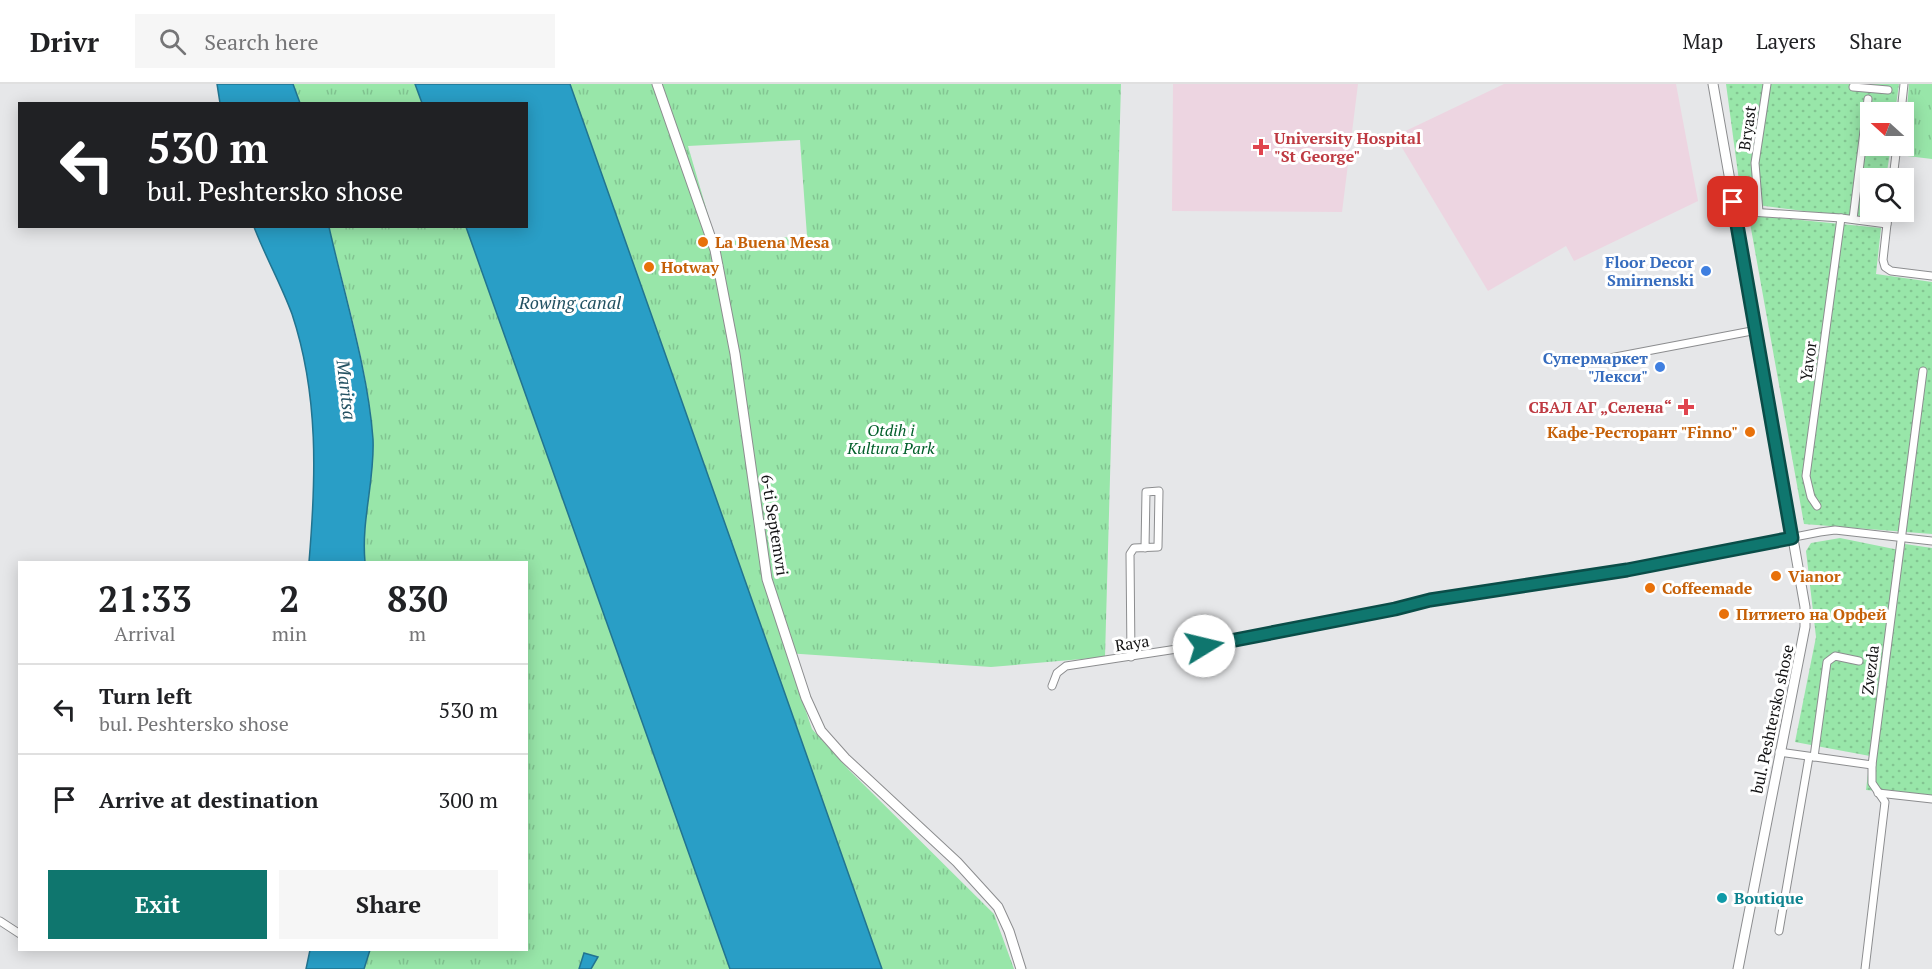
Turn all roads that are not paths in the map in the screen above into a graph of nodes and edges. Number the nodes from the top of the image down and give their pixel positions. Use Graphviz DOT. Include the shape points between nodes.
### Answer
graph roads {
  1 [pos="657,84"];
  2 [pos="1713,84"];
  3 [pos="1767,84"];
  4 [pos="1904,84"];
  5 [pos="1868,86"];
  6 [pos="1853,87"];
  7 [pos="1888,90"];
  8 [pos="1868,99"];
  9 [pos="1902,102"];
  10 [pos="1735,211"];
  11 [pos="1760,212"];
  12 [pos="1841,218"];
  13 [pos="1853,219"];
  14 [pos="1887,224"];
  15 [pos="1932,276"];
  16 [pos="1757,330"];
  17 [pos="1610,358"];
  18 [pos="1923,371"];
  19 [pos="1817,506"];
  20 [pos="1792,538"];
  21 [pos="1901,538"];
  22 [pos="1932,541"];
  23 [pos="1145,548"];
  24 [pos="1131,657"];
  25 [pos="1859,661"];
  26 [pos="1052,686"];
  27 [pos="1779,752"];
  28 [pos="1811,757"];
  29 [pos="1872,765"];
  30 [pos="1878,794"];
  31 [pos="1932,799"];
  32 [pos="0,921"];
  33 [pos="1779,931"];
  34 [pos="18,933"];
  35 [pos="1021,969"];
  36 [pos="1738,969"];
  37 [pos="1865,969"];
  1 -- 35 [label="street, 6-ti Septemvri" via="715,250 735,354 767,579 808,702 821,731 845,758 957,862 998,907"];
  2 -- 10 [label="street, bul. Peshtersko shose"];
  3 -- 11 [label="street, Bryast" via="1755,163"];
  4 -- 9 [label="street"];
  5 -- 6 [label="street"];
  5 -- 7 [label="street"];
  8 -- 13 [label="street"];
  10 -- 11 [label="street"];
  10 -- 16 [label="street, bul. Peshtersko shose"];
  11 -- 12 [label="street"];
  12 -- 13 [label="street"];
  12 -- 19 [label="street, Yavor" via="1806,476"];
  13 -- 14 [label="street"];
  14 -- 15 [label="street" via="1885,267"];
  16 -- 17 [label="street"];
  16 -- 20 [label="street, bul. Peshtersko shose"];
  18 -- 21 [label="street, Zvezda"];
  20 -- 21 [label="street" via="1835,530"];
  20 -- 24 [label="street, Raya" via="1627,570 1430,600 1265,635"];
  20 -- 27 [label="street, bul. Peshtersko shose" via="1805,627"];
  21 -- 22 [label="street"];
  21 -- 29 [label="street, Zvezda"];
  23 -- 23 [label="street" via="1158,547 1159,491 1146,492"];
  23 -- 24 [label="street" via="1134,548 1130,554"];
  24 -- 26 [label="street, Raya" via="1066,666 1057,673"];
  25 -- 28 [label="street" via="1835,656 1827,662"];
  27 -- 28 [label="street"];
  27 -- 36 [label="street, bul. Peshtersko shose"];
  28 -- 29 [label="street"];
  28 -- 33 [label="street"];
  29 -- 30 [label="street, Zvezda" via="1872,783"];
  30 -- 31 [label="street"];
  30 -- 37 [label="street, Zvezda" via="1885,802"];
  32 -- 34 [label="street"];
}
